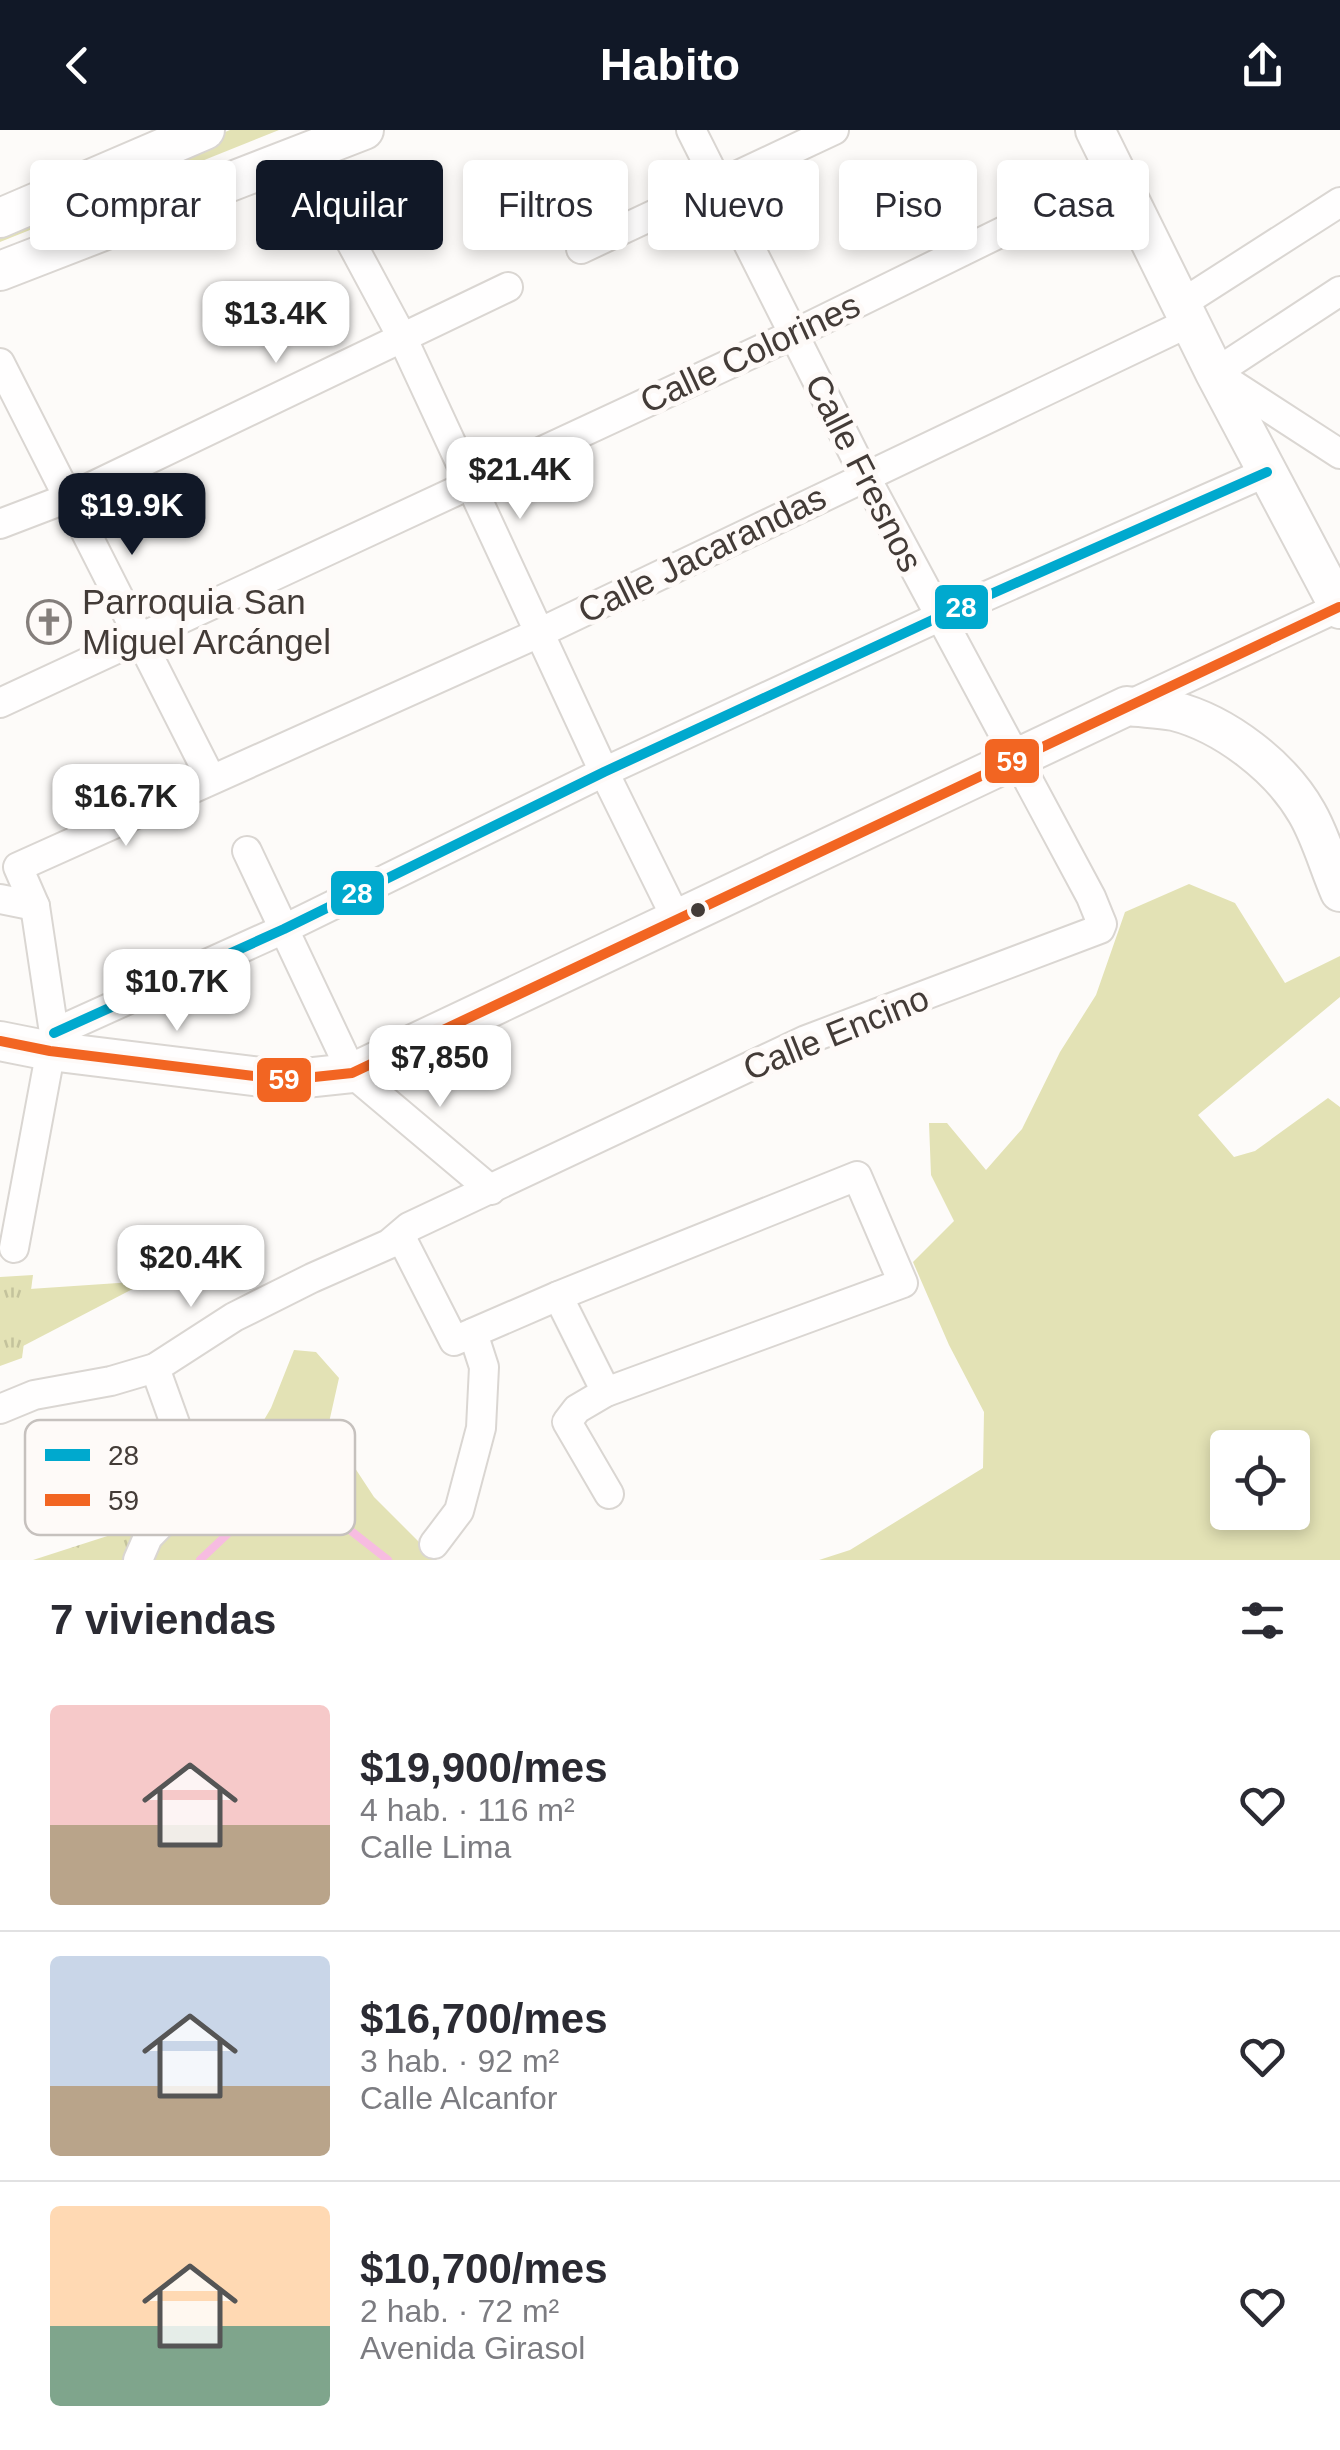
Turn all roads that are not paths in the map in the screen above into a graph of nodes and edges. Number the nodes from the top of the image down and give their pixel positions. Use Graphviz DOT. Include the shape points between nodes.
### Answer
graph roads {
  1 [pos="205,130"];
  2 [pos="364,130"];
  3 [pos="692,130"];
  4 [pos="834,130"];
  5 [pos="1096,130"];
  6 [pos="304,154"];
  7 [pos="706,160"];
  8 [pos="771,160"];
  9 [pos="1111,160"];
  10 [pos="1340,202"];
  11 [pos="0,218"];
  12 [pos="997,234"];
  13 [pos="1149,238"];
  14 [pos="751,250"];
  15 [pos="0,271"];
  16 [pos="503,282"];
  17 [pos="1340,290"];
  18 [pos="1186,313"];
  19 [pos="399,331"];
  20 [pos="794,334"];
  21 [pos="0,363"];
  22 [pos="1215,372"];
  23 [pos="1340,454"];
  24 [pos="1268,472"];
  25 [pos="865,476"];
  26 [pos="470,482"];
  27 [pos="68,498"];
  28 [pos="0,524"];
  29 [pos="1339,608"];
  30 [pos="938,617"];
  31 [pos="539,634"];
  32 [pos="139,636"];
  33 [pos="0,703"];
  34 [pos="1128,706"];
  35 [pos="1016,759"];
  36 [pos="604,772"];
  37 [pos="211,779"];
  38 [pos="247,851"];
  39 [pos="1340,892"];
  40 [pos="0,899"];
  41 [pos="35,906"];
  42 [pos="677,920"];
  43 [pos="284,930"];
  44 [pos="0,1042"];
  45 [pos="52,1042"];
  46 [pos="352,1073"];
  47 [pos="491,1190"];
  48 [pos="405,1233"];
  49 [pos="14,1248"];
  50 [pos="558,1296"];
  51 [pos="463,1337"];
  52 [pos="155,1368"];
  53 [pos="606,1392"];
  54 [pos="0,1409"];
  55 [pos="174,1420"];
  56 [pos="608,1494"];
  57 [pos="150,1535"];
  58 [pos="434,1544"];
  59 [pos="138,1560"];
  1 -- 11 [label="street"];
  2 -- 6 [label="street"];
  3 -- 7 [label="street, Calle Fresnos"];
  4 -- 8 [label="street"];
  5 -- 9 [label="street"];
  6 -- 15 [label="street"];
  6 -- 19 [label="street"];
  10 -- 18 [label="street, Calle Jacarandas"];
  12 -- 20 [label="street, Calle Colorines"];
  13 -- 18 [label="street"];
  14 -- 20 [label="street, Calle Fresnos"];
  16 -- 19 [label="street"];
  17 -- 22 [label="street"];
  18 -- 22 [label="street"];
  18 -- 25 [label="street, Calle Jacarandas"];
  19 -- 26 [label="street"];
  19 -- 27 [label="street"];
  20 -- 25 [label="street, Calle Fresnos"];
  20 -- 26 [label="street, Calle Colorines"];
  21 -- 27 [label="street"];
  22 -- 23 [label="street"];
  22 -- 24 [label="street"];
  24 -- 29 [label="street"];
  24 -- 30 [label="street"];
  25 -- 30 [label="street, Calle Fresnos"];
  25 -- 31 [label="street, Calle Jacarandas"];
  26 -- 31 [label="street"];
  26 -- 32 [label="street, Calle Colorines"];
  27 -- 28 [label="street"];
  27 -- 32 [label="street"];
  29 -- 34 [label="street"];
  30 -- 35 [label="street, Calle Fresnos"];
  30 -- 36 [label="street"];
  31 -- 36 [label="street"];
  31 -- 37 [label="street, Calle Jacarandas"];
  32 -- 33 [label="street, Calle Colorines"];
  32 -- 37 [label="street"];
  34 -- 35 [label="street"];
  34 -- 39 [label="street" via="1174,711 1215,727 1279,777 1307,812"];
  35 -- 42 [label="street"];
  35 -- 47 [label="street, Calle Encino" via="1091,897 1102,924 1095,934 806,1040"];
  36 -- 42 [label="street"];
  36 -- 43 [label="street"];
  37 -- 41 [label="street, Calle Jacarandas" via="18,866"];
  38 -- 43 [label="street"];
  40 -- 41 [label="street"];
  41 -- 45 [label="street"];
  42 -- 46 [label="street"];
  43 -- 45 [label="street"];
  43 -- 46 [label="street"];
  44 -- 45 [label="street"];
  45 -- 46 [label="street" via="286,1080"];
  45 -- 49 [label="street"];
  46 -- 47 [label="street"];
  47 -- 48 [label="street, Calle Encino"];
  48 -- 51 [label="street" via="402,1239"];
  48 -- 52 [label="street, Calle Encino" via="234,1317"];
  50 -- 51 [label="street"];
  50 -- 53 [label="street"];
  50 -- 53 [label="street" via="857,1176 903,1283"];
  51 -- 58 [label="street" via="484,1366 482,1428 459,1511"];
  52 -- 54 [label="street, Calle Encino"];
  52 -- 55 [label="street"];
  53 -- 56 [label="street" via="567,1422"];
  57 -- 59 [label="street"];
}
